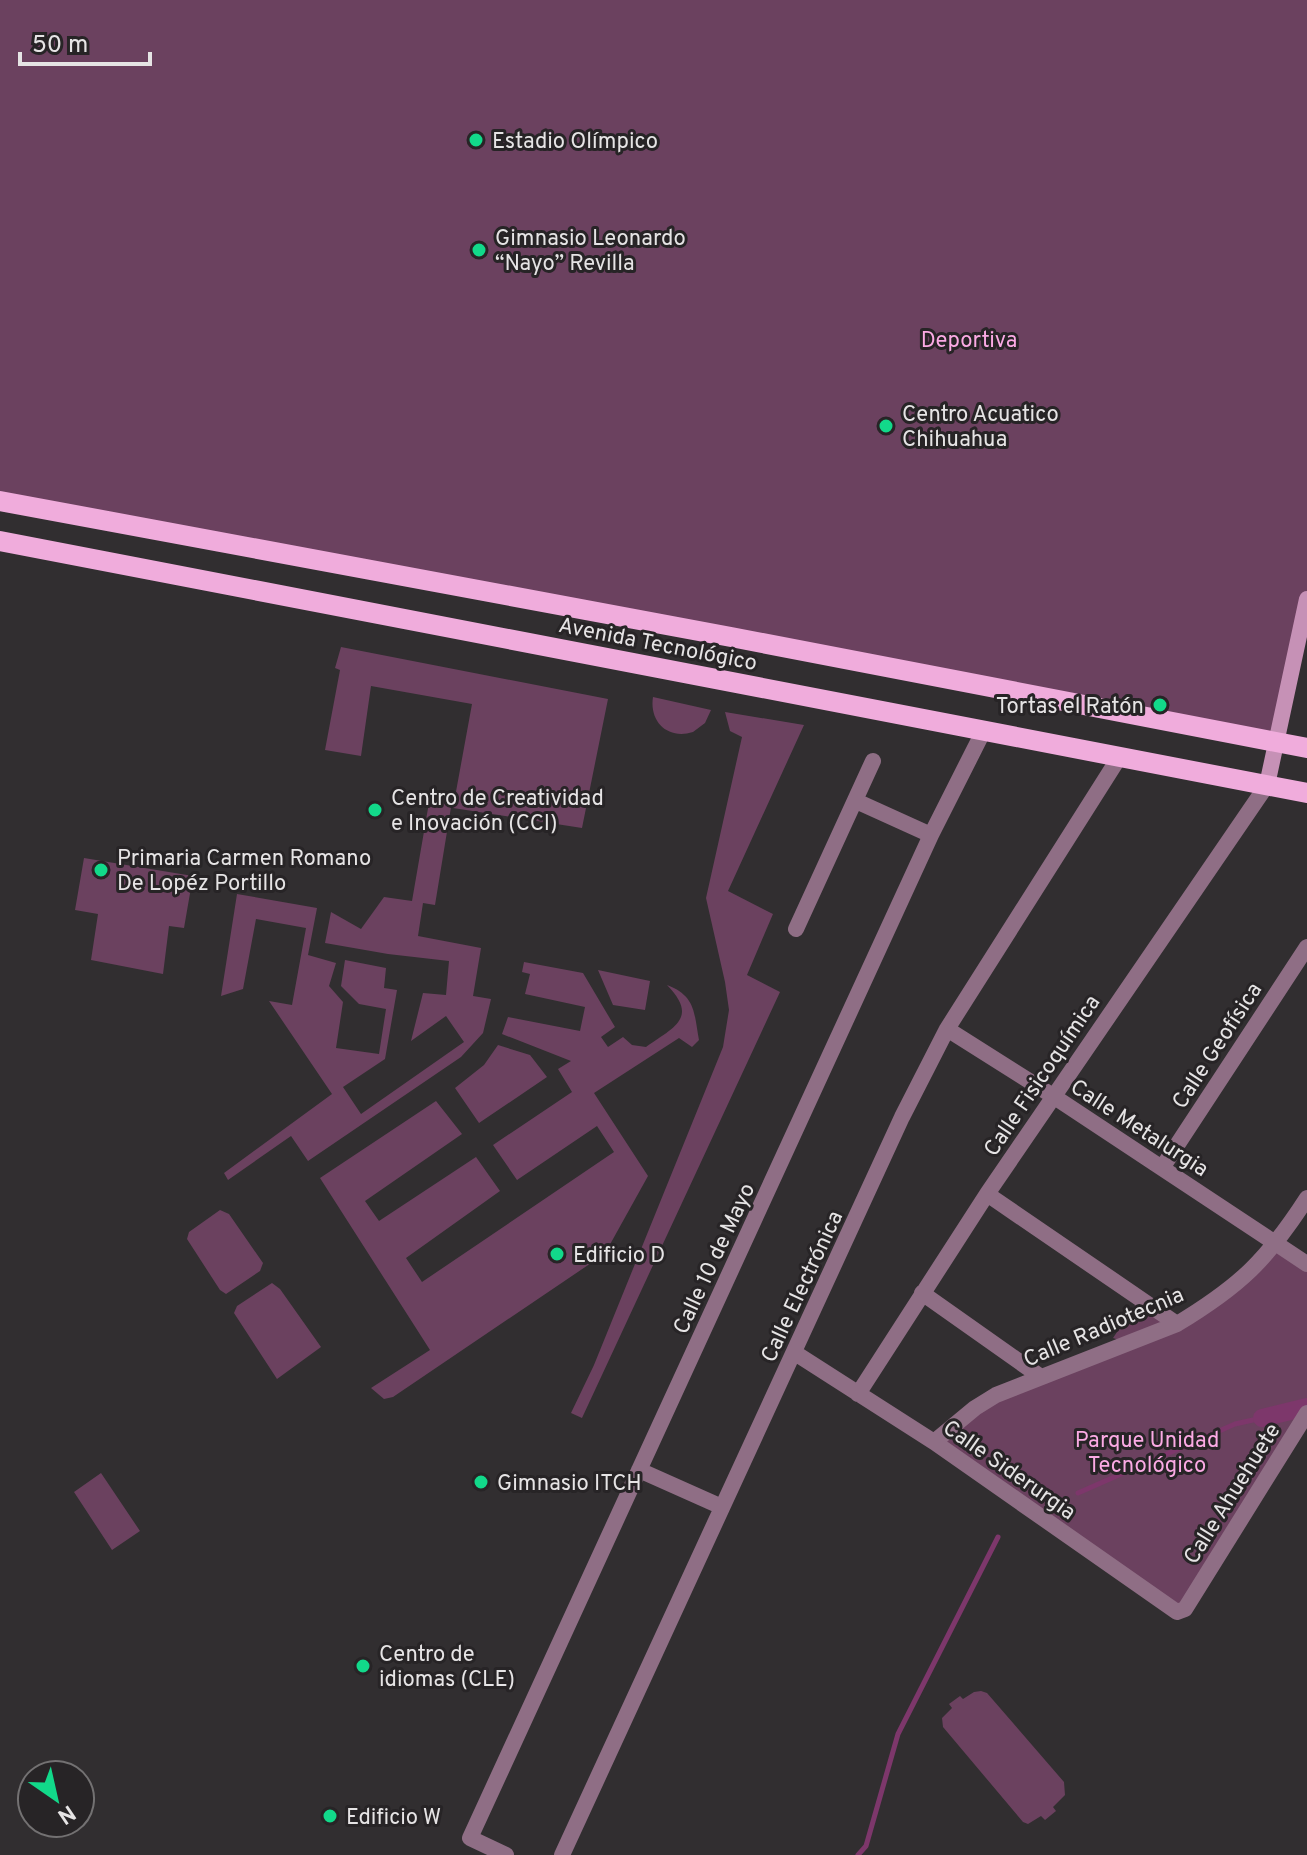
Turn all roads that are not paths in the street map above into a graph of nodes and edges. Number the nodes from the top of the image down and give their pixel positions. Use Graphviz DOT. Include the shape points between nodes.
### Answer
graph roads {
  1 [pos="0,501"];
  2 [pos="0,541"];
  3 [pos="1307,599"];
  4 [pos="984,730"];
  5 [pos="1277,741"];
  6 [pos="1307,748"];
  7 [pos="1120,756"];
  8 [pos="873,761"];
  9 [pos="1267,785"];
  10 [pos="1307,793"];
  11 [pos="856,801"];
  12 [pos="931,835"];
  13 [pos="796,929"];
  14 [pos="1307,947"];
  15 [pos="947,1029"];
  16 [pos="1053,1096"];
  17 [pos="1162,1168"];
  18 [pos="987,1194"];
  19 [pos="1307,1198"];
  20 [pos="1277,1243"];
  21 [pos="1307,1264"];
  22 [pos="922,1293"];
  23 [pos="1177,1324"];
  24 [pos="795,1353"];
  25 [pos="1041,1377"];
  26 [pos="858,1394"];
  27 [pos="1307,1413"];
  28 [pos="934,1442"];
  29 [pos="639,1470"];
  30 [pos="722,1507"];
  31 [pos="1192,1596"];
  32 [pos="506,1855"];
  33 [pos="562,1855"];
  1 -- 5 [label="main road, Avenida Tecnológico"];
  2 -- 4 [label="main road, Avenida Tecnológico"];
  3 -- 5 [label="main road"];
  4 -- 7 [label="main road, Avenida Tecnológico"];
  4 -- 12 [label="street, Calle 10 de Mayo"];
  5 -- 6 [label="main road, Avenida Tecnológico"];
  5 -- 9 [label="main road"];
  7 -- 9 [label="main road, Avenida Tecnológico"];
  7 -- 15 [label="street, Calle Electrónica"];
  8 -- 11 [label="street"];
  9 -- 10 [label="main road, Avenida Tecnológico"];
  9 -- 16 [label="street, Calle Fisicoquímica"];
  11 -- 12 [label="street"];
  11 -- 13 [label="street"];
  12 -- 29 [label="street, Calle 10 de Mayo"];
  14 -- 17 [label="street, Calle Geofísica"];
  15 -- 16 [label="street, Calle Metalurgia"];
  15 -- 24 [label="street, Calle Electrónica"];
  16 -- 17 [label="street, Calle Metalurgia"];
  16 -- 18 [label="street, Calle Fisicoquímica"];
  17 -- 20 [label="street, Calle Metalurgia"];
  18 -- 22 [label="street, Calle Fisicoquímica"];
  18 -- 23 [label="street"];
  19 -- 20 [label="street, Calle Radiotecnia"];
  20 -- 21 [label="street, Calle Metalurgia"];
  20 -- 23 [label="street, Calle Radiotecnia" via="1247,1275"];
  22 -- 25 [label="street"];
  22 -- 26 [label="street, Calle Fisicoquímica"];
  23 -- 25 [label="street, Calle Radiotecnia"];
  24 -- 26 [label="street, Calle Siderurgia"];
  24 -- 30 [label="street, Calle Electrónica"];
  25 -- 28 [label="street, Calle Radiotecnia" via="986,1400"];
  26 -- 28 [label="street, Calle Siderurgia"];
  27 -- 31 [label="street, Calle Ahuehuete"];
  28 -- 31 [label="street, Calle Siderurgia" via="1177,1612"];
  29 -- 30 [label="street"];
  29 -- 32 [label="street, Calle 10 de Mayo" via="470,1838"];
  30 -- 33 [label="street, Calle Electrónica"];
}
